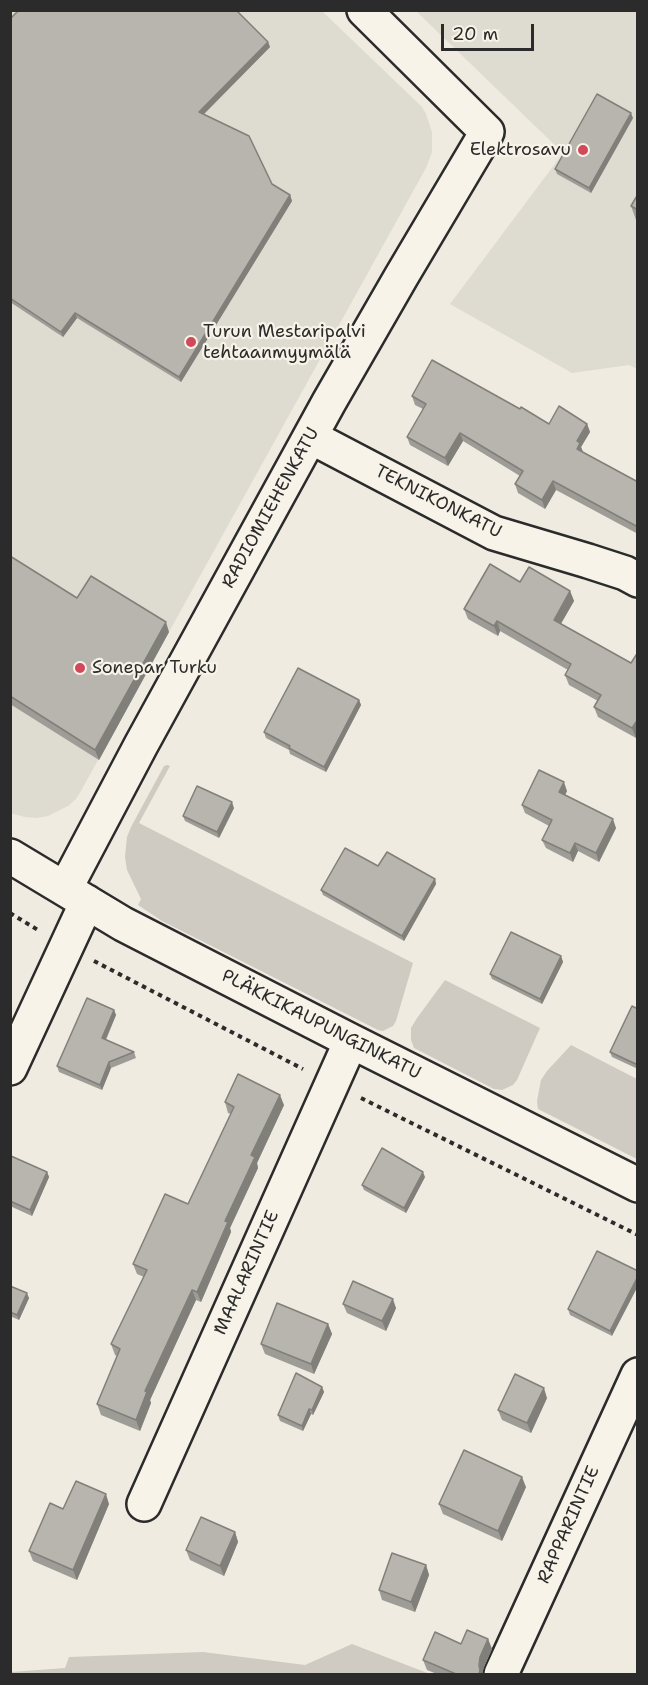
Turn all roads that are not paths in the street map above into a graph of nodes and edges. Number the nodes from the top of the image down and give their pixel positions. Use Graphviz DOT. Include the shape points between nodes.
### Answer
graph roads {
  1 [pos="364,10"];
  2 [pos="310,436"];
  3 [pos="638,580"];
  4 [pos="10,856"];
  5 [pos="76,896"];
  6 [pos="351,1041"];
  7 [pos="10,1068"];
  8 [pos="638,1185"];
  9 [pos="638,1375"];
  10 [pos="144,1504"];
  11 [pos="501,1674"];
  1 -- 2 [label="street, RADIOMIEHENKATU" via="487,132"];
  2 -- 3 [label="street, TEKNIKONKATU" via="494,533"];
  2 -- 5 [label="street, RADIOMIEHENKATU" via="141,745"];
  4 -- 5 [label="street, PLÄKKIKAUPUNGINKATU"];
  5 -- 6 [label="street, PLÄKKIKAUPUNGINKATU"];
  5 -- 7 [label="street, RADIOMIEHENKATU"];
  6 -- 8 [label="street, PLÄKKIKAUPUNGINKATU"];
  6 -- 10 [label="street, MAALARINTIE"];
  9 -- 11 [label="street, RAPPARINTIE"];
}
